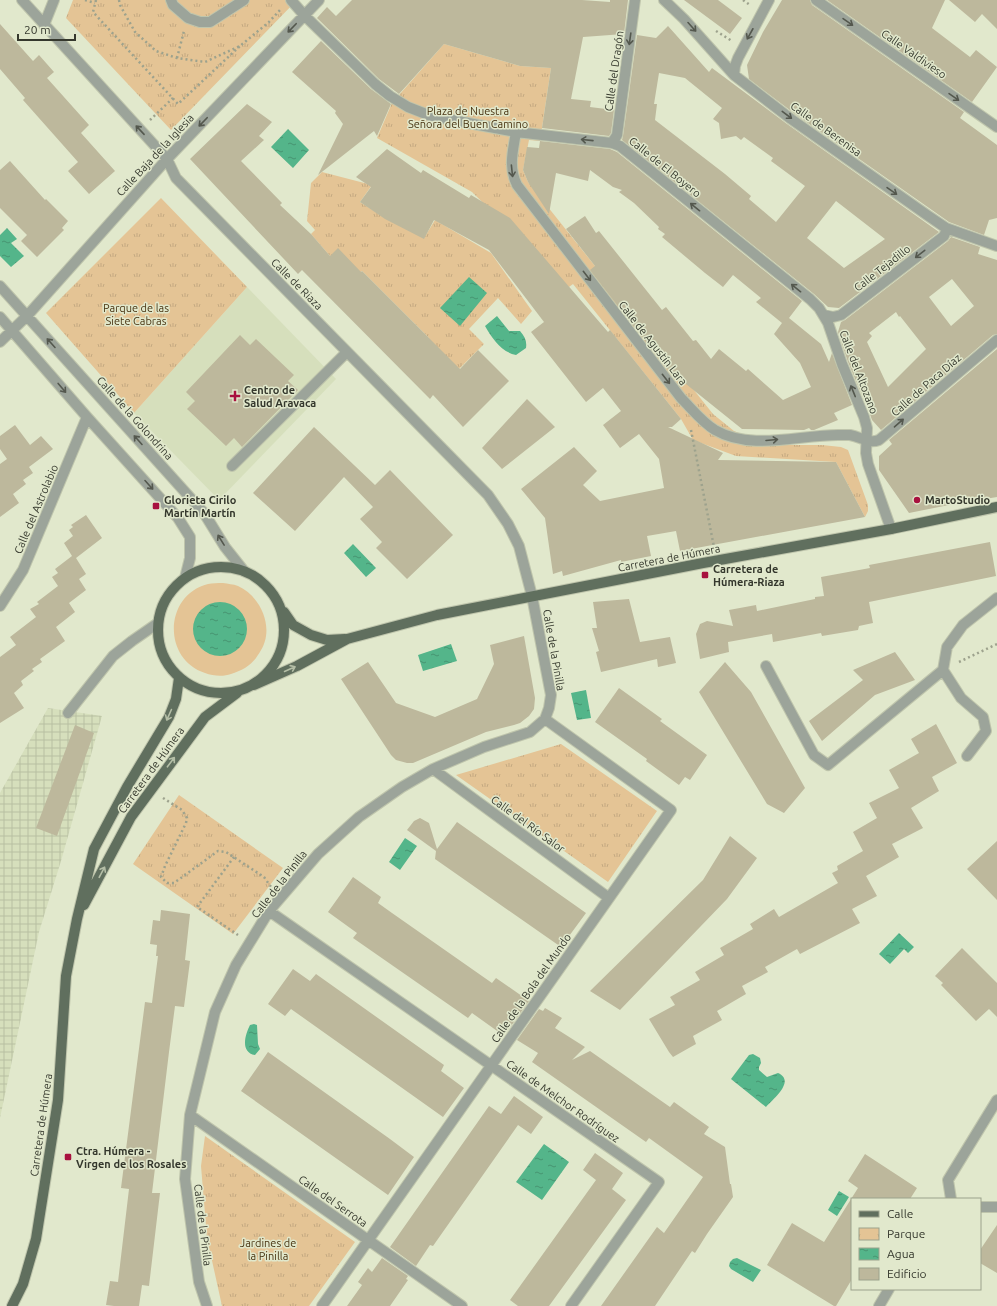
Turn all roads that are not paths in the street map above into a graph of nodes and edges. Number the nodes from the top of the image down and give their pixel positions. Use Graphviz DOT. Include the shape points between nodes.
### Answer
graph roads {
  1 [pos="22,0"];
  2 [pos="54,0"];
  3 [pos="171,0"];
  4 [pos="244,0"];
  5 [pos="291,0"];
  6 [pos="319,0"];
  7 [pos="636,0"];
  8 [pos="664,0"];
  9 [pos="769,0"];
  10 [pos="816,0"];
  11 [pos="304,16"];
  12 [pos="44,25"];
  13 [pos="734,76"];
  14 [pos="997,127"];
  15 [pos="516,132"];
  16 [pos="612,143"];
  17 [pos="167,159"];
  18 [pos="946,228"];
  19 [pos="997,246"];
  20 [pos="0,286"];
  21 [pos="824,315"];
  22 [pos="27,316"];
  23 [pos="0,317"];
  24 [pos="13,330"];
  25 [pos="997,340"];
  26 [pos="0,342"];
  27 [pos="347,352"];
  28 [pos="87,417"];
  29 [pos="867,441"];
  30 [pos="232,466"];
  31 [pos="997,507"];
  32 [pos="891,529"];
  33 [pos="244,571"];
  34 [pos="185,578"];
  35 [pos="532,596"];
  36 [pos="997,598"];
  37 [pos="279,604"];
  38 [pos="0,606"];
  39 [pos="158,623"];
  40 [pos="347,639"];
  41 [pos="766,666"];
  42 [pos="943,670"];
  43 [pos="179,678"];
  44 [pos="254,685"];
  45 [pos="239,692"];
  46 [pos="68,713"];
  47 [pos="545,719"];
  48 [pos="967,756"];
  49 [pos="433,769"];
  50 [pos="609,898"];
  51 [pos="269,911"];
  52 [pos="77,919"];
  53 [pos="491,1066"];
  54 [pos="997,1100"];
  55 [pos="190,1115"];
  56 [pos="951,1198"];
  57 [pos="981,1207"];
  58 [pos="997,1207"];
  59 [pos="368,1240"];
  60 [pos="888,1290"];
  61 [pos="12,1306"];
  62 [pos="207,1306"];
  63 [pos="322,1306"];
  64 [pos="462,1306"];
  65 [pos="571,1306"];
  66 [pos="879,1306"];
  1 -- 12 [label="street, Calle de Riaza"];
  2 -- 12 [label="street"];
  3 -- 4 [label="street" via="188,18 200,22 210,22"];
  5 -- 11 [label="street, Calle de El Boyero"];
  6 -- 11 [label="street, Calle Baja de la Iglesia"];
  7 -- 16 [label="street, Calle del Dragón, one-way" via="617,135"];
  8 -- 13 [label="street, Calle de Berenisa, one-way"];
  9 -- 13 [label="street, one-way" via="738,58"];
  10 -- 14 [label="street, Calle Valdivieso, one-way"];
  11 -- 15 [label="street, Calle de El Boyero" via="375,84 408,107 431,116"];
  11 -- 17 [label="street, Calle Baja de la Iglesia, one-way"];
  17 -- 12 [label="street, Calle de Riaza, one-way"];
  13 -- 18 [label="street, Calle de Berenisa, one-way"];
  16 -- 15 [label="street, Calle de El Boyero, one-way"];
  15 -- 29 [label="street, Calle de Agustín Lara, one-way" via="511,166 512,176 517,185 681,398 705,422 727,436 754,441 824,435 850,435"];
  21 -- 16 [label="street, Calle de El Boyero, one-way" via="810,299 620,146"];
  17 -- 22 [label="street, Calle Baja de la Iglesia"];
  17 -- 27 [label="street, Calle de Riaza" via="176,178"];
  18 -- 19 [label="street, Calle de Berenisa"];
  18 -- 21 [label="street, Calle Tejadillo, one-way" via="944,236 841,315"];
  20 -- 22 [label="street, Calle de la Golondrina"];
  29 -- 21 [label="street, Calle del Altozano, one-way" via="864,417"];
  22 -- 24 [label="street, Calle Baja de la Iglesia"];
  33 -- 22 [label="street, Calle de la Golondrina, one-way" via="225,547 204,512"];
  23 -- 24 [label="street"];
  24 -- 26 [label="street, Calle Baja de la Iglesia"];
  24 -- 28 [label="street, one-way"];
  29 -- 25 [label="street, Calle de Paca Díaz, one-way" via="879,440"];
  27 -- 30 [label="street"];
  27 -- 35 [label="street, Calle de Riaza" via="488,495 508,524 519,546"];
  28 -- 34 [label="street, one-way" via="178,518 190,537 190,558"];
  28 -- 38 [label="street, Calle del Astrolabio" via="23,570"];
  29 -- 32 [label="street, Calle del Altozano" via="868,464"];
  31 -- 32 [label="main road, Carretera de Húmera"];
  32 -- 35 [label="main road, Carretera de Húmera"];
  33 -- 34 [label="main road" via="229,567 213,567"];
  33 -- 37 [label="main road" via="270,590"];
  34 -- 39 [label="main road" via="171,590 162,606"];
  35 -- 40 [label="main road, Carretera de Húmera" via="437,615"];
  35 -- 47 [label="street, Calle de la Pinilla" via="551,695"];
  36 -- 42 [label="street" via="963,625 947,648"];
  37 -- 40 [label="main road, Carretera de Húmera" via="293,625 305,632 327,640"];
  37 -- 44 [label="main road" via="284,621 284,640 279,658 268,673"];
  39 -- 43 [label="main road" via="161,650 166,662"];
  39 -- 46 [label="street" via="113,656"];
  44 -- 40 [label="main road, Carretera de Húmera, one-way" via="297,666"];
  41 -- 42 [label="street" via="814,755 828,765"];
  42 -- 48 [label="street" via="961,698 983,717 986,731"];
  43 -- 45 [label="main road" via="192,687 207,692"];
  43 -- 52 [label="main road, Carretera de Húmera, one-way" via="176,699 169,717 94,849"];
  44 -- 45 [label="main road"];
  52 -- 45 [label="main road, Carretera de Húmera, one-way" via="131,817 150,790 205,717"];
  47 -- 49 [label="street, Calle de la Pinilla" via="530,732 484,746"];
  47 -- 50 [label="street, Calle de la Bola del Mundo" via="671,810"];
  49 -- 50 [label="street, Calle del Río Salor"];
  49 -- 51 [label="street, Calle de la Pinilla" via="359,817 318,854"];
  50 -- 53 [label="street, Calle de la Bola del Mundo"];
  51 -- 53 [label="street, Calle de Melchor Rodríguez"];
  51 -- 55 [label="street, Calle de la Pinilla" via="236,965 215,1012"];
  52 -- 61 [label="main road, Carretera de Húmera" via="66,976 58,1100 36,1239 23,1284"];
  53 -- 59 [label="street, Calle de la Bola del Mundo"];
  53 -- 65 [label="street, Calle de Melchor Rodríguez" via="659,1182"];
  54 -- 56 [label="street" via="948,1180"];
  55 -- 59 [label="street, Calle del Serrota"];
  55 -- 62 [label="street, Calle de la Pinilla" via="185,1180 198,1282"];
  57 -- 58 [label="street"];
  59 -- 63 [label="street, Calle de la Bola del Mundo"];
  59 -- 64 [label="street, Calle del Serrota"];
  60 -- 66 [label="street"];
}
